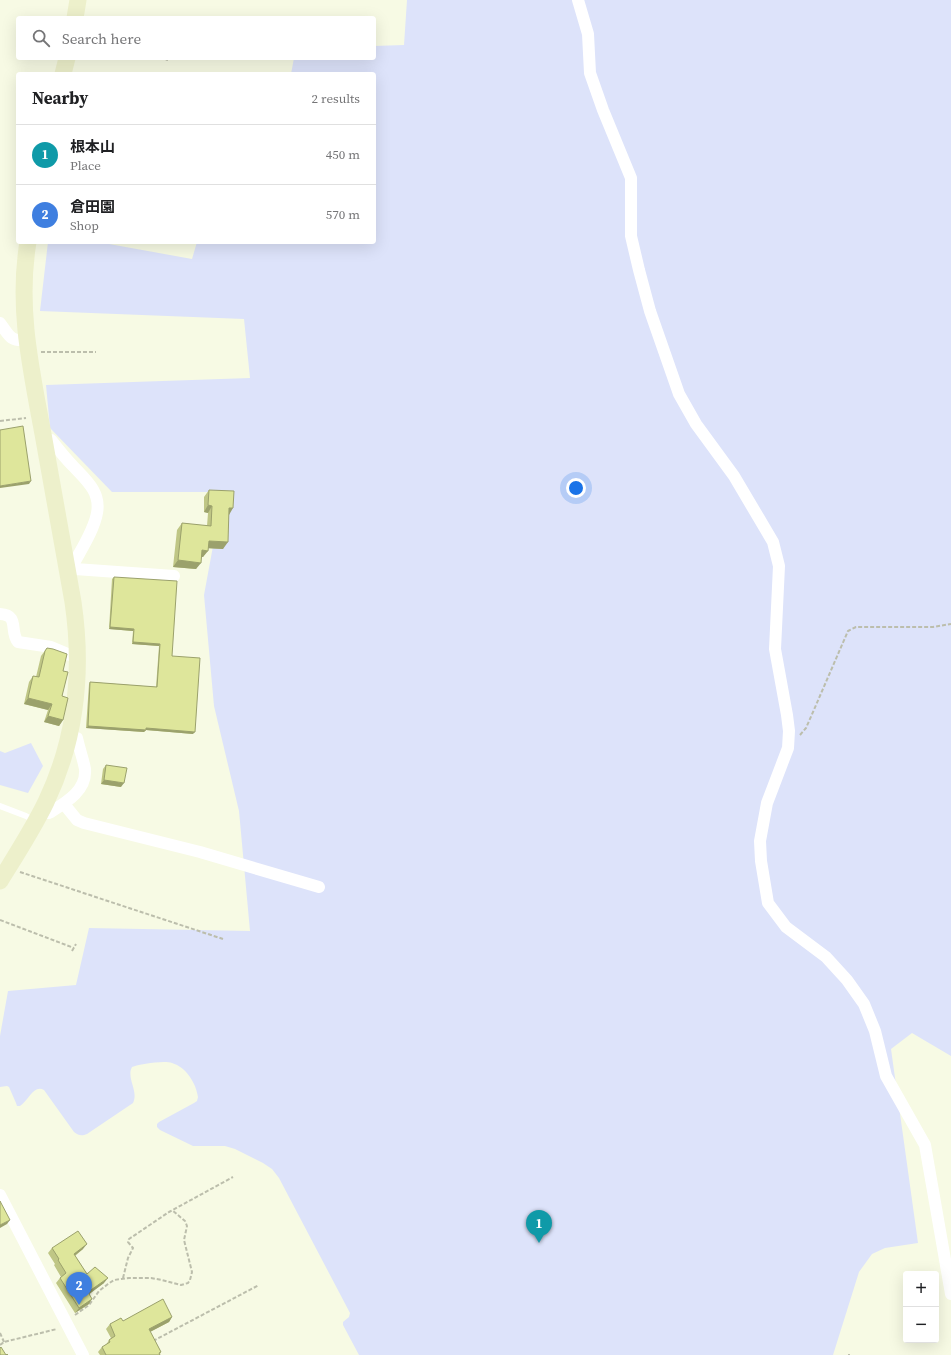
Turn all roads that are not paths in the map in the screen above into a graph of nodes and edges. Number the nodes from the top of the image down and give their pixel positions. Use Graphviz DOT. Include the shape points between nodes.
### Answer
graph roads {
  1 [pos="78,0"];
  2 [pos="578,0"];
  3 [pos="75,16"];
  4 [pos="66,60"];
  5 [pos="64,72"];
  6 [pos="28,244"];
  7 [pos="0,323"];
  8 [pos="27,346"];
  9 [pos="44,441"];
  10 [pos="71,570"];
  11 [pos="174,576"];
  12 [pos="0,614"];
  13 [pos="78,656"];
  14 [pos="69,736"];
  15 [pos="64,804"];
  16 [pos="0,806"];
  17 [pos="39,815"];
  18 [pos="4,874"];
  19 [pos="319,887"];
  20 [pos="0,1195"];
  21 [pos="951,1294"];
  22 [pos="83,1355"];
  1 -- 3 [label="street"];
  2 -- 21 [label="street" via="588,34 590,73 631,178 631,236 650,311 677,388 696,424 734,476 773,542 779,566 775,649 789,731 788,748 767,803 760,841 768,903 786,927 826,957 864,1004 875,1031 886,1076 925,1145"];
  4 -- 5 [label="street"];
  6 -- 8 [label="street" via="23,296"];
  7 -- 8 [label="street" via="12,338"];
  8 -- 9 [label="street"];
  9 -- 10 [label="street"];
  9 -- 10 [label="street" via="51,440 93,488 97,500 94,524"];
  10 -- 11 [label="street"];
  10 -- 13 [label="street"];
  12 -- 13 [label="street" via="12,619 18,642 51,647"];
  13 -- 14 [label="street" via="75,703"];
  14 -- 15 [label="street" via="77,738 85,774 79,790"];
  14 -- 17 [label="street" via="60,769"];
  15 -- 17 [label="street" via="49,813"];
  15 -- 19 [label="street" via="77,820 84,823 200,852"];
  16 -- 17 [label="lane" via="26,816"];
  17 -- 18 [label="street"];
  20 -- 22 [label="street"];
}
